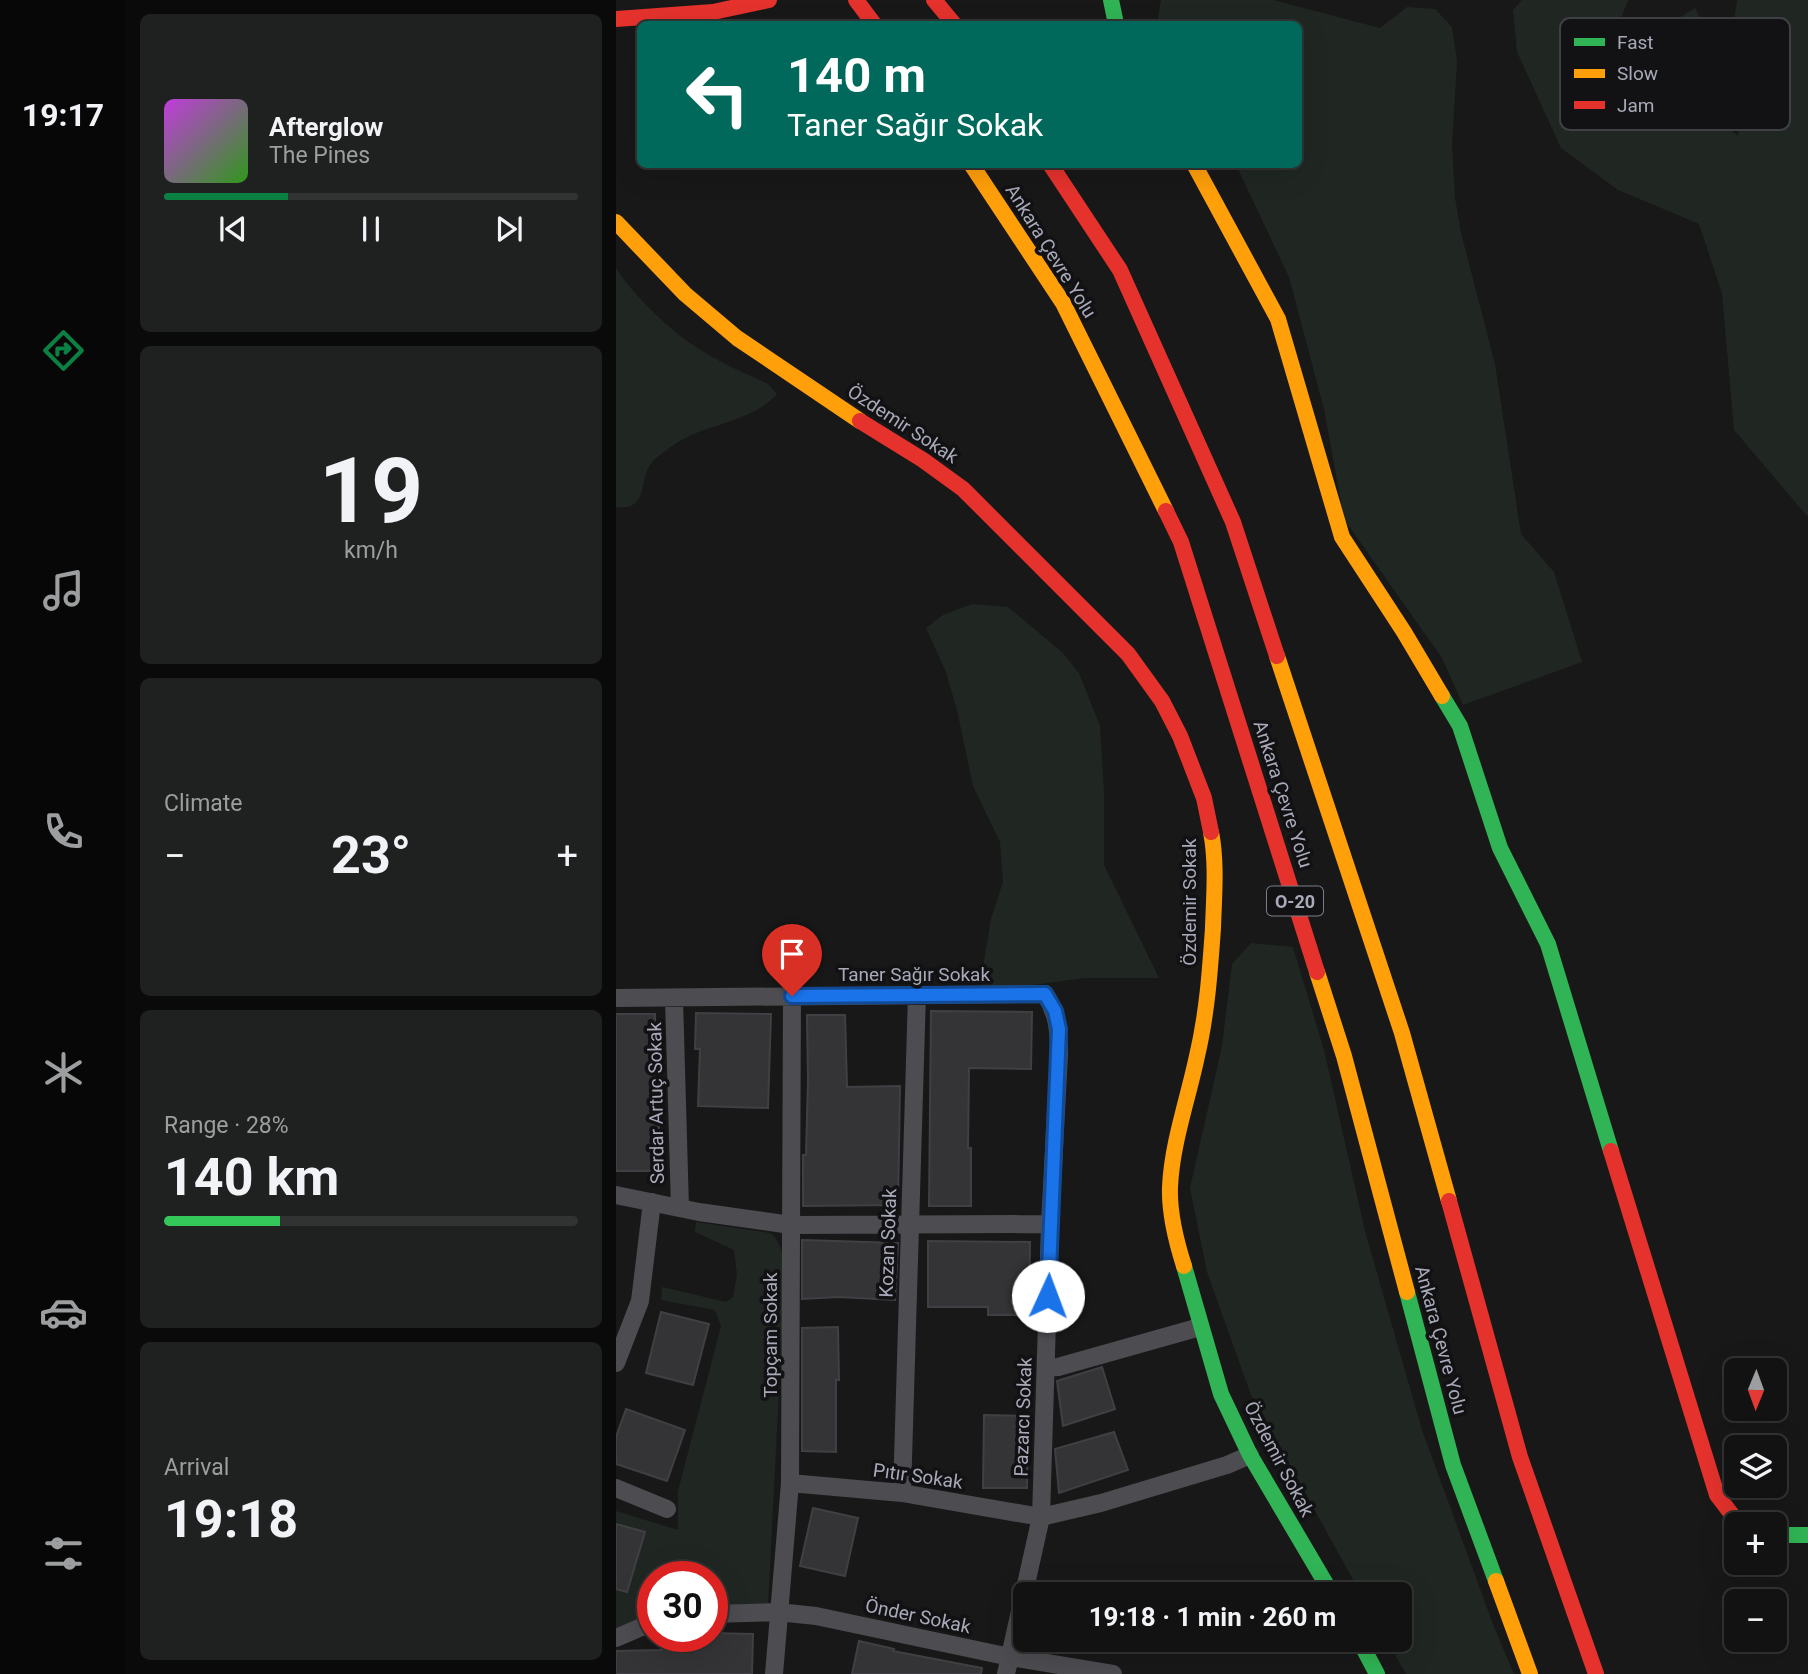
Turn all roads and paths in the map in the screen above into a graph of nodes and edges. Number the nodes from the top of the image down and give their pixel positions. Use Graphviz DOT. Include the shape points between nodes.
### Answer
graph roads {
  1 [pos="769,0"];
  2 [pos="856,0"];
  3 [pos="934,0"];
  4 [pos="1111,0"];
  5 [pos="616,19"];
  6 [pos="872,21"];
  7 [pos="952,21"];
  8 [pos="1115,21"];
  9 [pos="974,168"];
  10 [pos="1053,168"];
  11 [pos="1196,168"];
  12 [pos="616,222"];
  13 [pos="917,994"];
  14 [pos="1045,994"];
  15 [pos="792,996"];
  16 [pos="616,998"];
  17 [pos="674,998"];
  18 [pos="616,1195"];
  19 [pos="652,1202"];
  20 [pos="680,1208"];
  21 [pos="1050,1224"];
  22 [pos="791,1225"];
  23 [pos="910,1225"];
  24 [pos="1200,1327"];
  25 [pos="616,1363"];
  26 [pos="1046,1368"];
  27 [pos="1250,1455"];
  28 [pos="790,1483"];
  29 [pos="616,1488"];
  30 [pos="902,1493"];
  31 [pos="667,1509"];
  32 [pos="1730,1512"];
  33 [pos="1041,1517"];
  34 [pos="1787,1535"];
  35 [pos="1808,1535"];
  36 [pos="1325,1582"];
  37 [pos="778,1612"];
  38 [pos="728,1614"];
  39 [pos="637,1628"];
  40 [pos="616,1637"];
  41 [pos="1365,1652"];
  42 [pos="1008,1666"];
  43 [pos="774,1674"];
  44 [pos="1113,1674"];
  45 [pos="1377,1674"];
  46 [pos="1530,1674"];
  47 [pos="1596,1674"];
  1 -- 5 [label="main road" via="717,11"];
  2 -- 6 [label="main road"];
  3 -- 7 [label="main road"];
  4 -- 8 [label="main road"];
  9 -- 46 [label="main road, Ankara Çevre Yolu / O-20" via="1063,303 1181,542 1344,1056 1453,1465"];
  10 -- 47 [label="main road, Ankara Çevre Yolu" via="1121,270 1233,522 1402,1033 1520,1457"];
  11 -- 32 [label="main road" via="1278,318 1342,537 1460,726 1500,848 1548,944 1717,1495"];
  12 -- 24 [label="main road, Özdemir Sokak" via="685,294 737,338 963,489 1128,654 1172,718 1204,798 1214,850 1209,988 1170,1188 1175,1236"];
  13 -- 14 [label="street, Taner Sağır Sokak"];
  13 -- 15 [label="street, Taner Sağır Sokak"];
  13 -- 23 [label="street, Kozan Sokak"];
  14 -- 21 [label="street, Pazarcı Sokak" via="1059,1029"];
  15 -- 17 [label="street, Taner Sağır Sokak"];
  15 -- 22 [label="street, Topçam Sokak"];
  16 -- 17 [label="street, Taner Sağır Sokak"];
  17 -- 20 [label="street, Serdar Artuç Sokak"];
  18 -- 19 [label="street"];
  19 -- 20 [label="street"];
  19 -- 25 [label="street, Serdar Artuç Sokak" via="640,1301"];
  20 -- 22 [label="street"];
  21 -- 23 [label="street"];
  21 -- 26 [label="street, Pazarcı Sokak"];
  22 -- 23 [label="street"];
  22 -- 28 [label="street, Topçam Sokak"];
  23 -- 30 [label="street, Kozan Sokak"];
  24 -- 26 [label="street"];
  24 -- 27 [label="main road, Özdemir Sokak" via="1221,1394"];
  26 -- 33 [label="street, Pazarcı Sokak"];
  27 -- 33 [label="street" via="1126,1496"];
  27 -- 36 [label="main road, Özdemir Sokak"];
  28 -- 30 [label="street, Pıtır Sokak"];
  28 -- 37 [label="street, Topçam Sokak"];
  29 -- 31 [label="street"];
  30 -- 33 [label="street, Pıtır Sokak"];
  33 -- 42 [label="street, Pazarcı Sokak"];
  34 -- 35 [label="main road"];
  37 -- 38 [label="street, Önder Sokak"];
  37 -- 42 [label="street, Önder Sokak" via="836,1620"];
  37 -- 43 [label="street, Topçam Sokak"];
  39 -- 40 [label="street"];
  41 -- 45 [label="main road"];
  42 -- 44 [label="street, Önder Sokak"];
}
